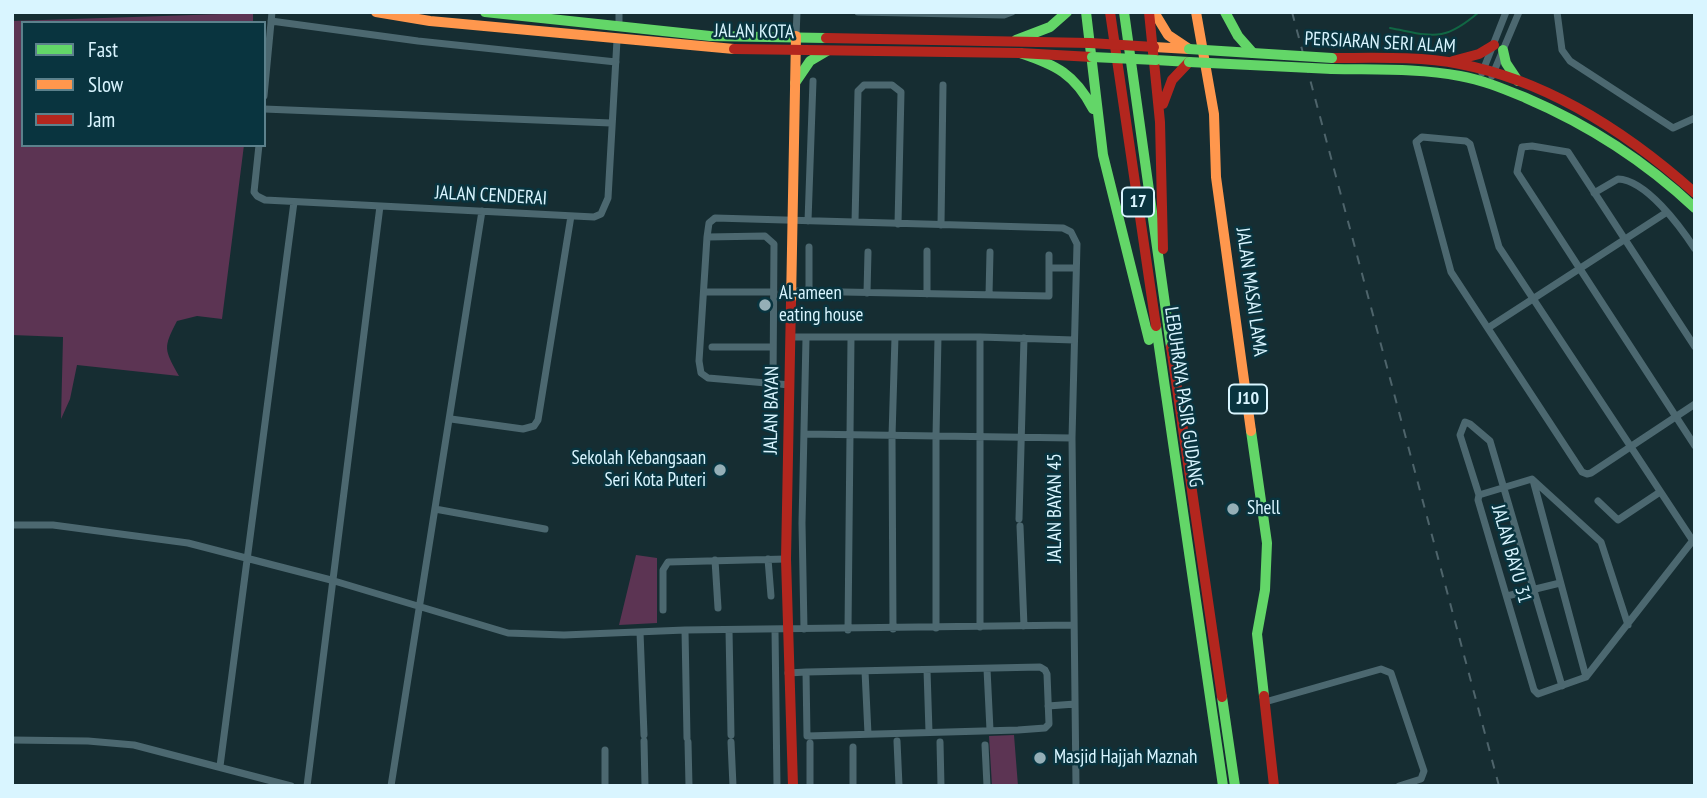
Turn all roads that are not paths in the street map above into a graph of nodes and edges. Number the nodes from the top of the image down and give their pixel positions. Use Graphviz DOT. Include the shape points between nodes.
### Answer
graph roads {
  1 [pos="376,12"];
  2 [pos="485,12"];
  3 [pos="619,12"];
  4 [pos="797,12"];
  5 [pos="858,12"];
  6 [pos="1012,12"];
  7 [pos="1067,12"];
  8 [pos="1086,12"];
  9 [pos="1110,12"];
  10 [pos="1124,12"];
  11 [pos="1152,12"];
  12 [pos="1196,12"];
  13 [pos="1225,12"];
  14 [pos="1506,12"];
  15 [pos="1519,12"];
  16 [pos="1557,12"];
  17 [pos="272,17"];
  18 [pos="619,26"];
  19 [pos="796,36"];
  20 [pos="617,40"];
  21 [pos="1016,40"];
  22 [pos="1090,43"];
  23 [pos="1154,47"];
  24 [pos="1498,47"];
  25 [pos="1189,49"];
  26 [pos="796,50"];
  27 [pos="829,50"];
  28 [pos="1020,53"];
  29 [pos="1253,53"];
  30 [pos="1092,57"];
  31 [pos="1156,60"];
  32 [pos="616,62"];
  33 [pos="1189,62"];
  34 [pos="1332,63"];
  35 [pos="1444,63"];
  36 [pos="266,76"];
  37 [pos="1486,77"];
  38 [pos="813,81"];
  39 [pos="795,83"];
  40 [pos="1520,84"];
  41 [pos="943,85"];
  42 [pos="266,109"];
  43 [pos="1695,118"];
  44 [pos="1098,120"];
  45 [pos="1160,121"];
  46 [pos="611,123"];
  47 [pos="259,147"];
  48 [pos="1594,193"];
  49 [pos="1695,193"];
  50 [pos="294,202"];
  51 [pos="380,206"];
  52 [pos="1695,208"];
  53 [pos="482,211"];
  54 [pos="1667,212"];
  55 [pos="571,216"];
  56 [pos="793,221"];
  57 [pos="808,221"];
  58 [pos="855,222"];
  59 [pos="898,224"];
  60 [pos="941,225"];
  61 [pos="707,237"];
  62 [pos="1624,240"];
  63 [pos="809,247"];
  64 [pos="1695,249"];
  65 [pos="927,251"];
  66 [pos="990,251"];
  67 [pos="867,252"];
  68 [pos="1049,255"];
  69 [pos="1049,268"];
  70 [pos="1076,268"];
  71 [pos="1580,269"];
  72 [pos="1162,275"];
  73 [pos="792,291"];
  74 [pos="704,292"];
  75 [pos="774,292"];
  76 [pos="809,292"];
  77 [pos="867,293"];
  78 [pos="927,294"];
  79 [pos="989,295"];
  80 [pos="1535,299"];
  81 [pos="1488,328"];
  82 [pos="791,337"];
  83 [pos="895,337"];
  84 [pos="938,337"];
  85 [pos="980,337"];
  86 [pos="806,338"];
  87 [pos="851,338"];
  88 [pos="1024,338"];
  89 [pos="1074,340"];
  90 [pos="712,347"];
  91 [pos="773,347"];
  92 [pos="1695,347"];
  93 [pos="773,383"];
  94 [pos="790,385"];
  95 [pos="1164,391"];
  96 [pos="1695,404"];
  97 [pos="1676,417"];
  98 [pos="450,419"];
  99 [pos="804,434"];
  100 [pos="849,435"];
  101 [pos="892,436"];
  102 [pos="936,436"];
  103 [pos="980,437"];
  104 [pos="1022,438"];
  105 [pos="1072,438"];
  106 [pos="1695,446"];
  107 [pos="1631,448"];
  108 [pos="1532,479"];
  109 [pos="1504,487"];
  110 [pos="1660,492"];
  111 [pos="1479,495"];
  112 [pos="1598,501"];
  113 [pos="435,509"];
  114 [pos="12,525"];
  115 [pos="545,528"];
  116 [pos="1694,539"];
  117 [pos="248,558"];
  118 [pos="768,559"];
  119 [pos="786,559"];
  120 [pos="715,560"];
  121 [pos="331,580"];
  122 [pos="1560,583"];
  123 [pos="1534,590"];
  124 [pos="771,596"];
  125 [pos="1507,596"];
  126 [pos="419,606"];
  127 [pos="718,608"];
  128 [pos="663,610"];
  129 [pos="1074,625"];
  130 [pos="1628,625"];
  131 [pos="1024,626"];
  132 [pos="981,627"];
  133 [pos="936,628"];
  134 [pos="775,629"];
  135 [pos="787,629"];
  136 [pos="804,629"];
  137 [pos="848,629"];
  138 [pos="894,629"];
  139 [pos="729,630"];
  140 [pos="685,631"];
  141 [pos="640,632"];
  142 [pos="987,669"];
  143 [pos="927,670"];
  144 [pos="865,671"];
  145 [pos="806,672"];
  146 [pos="788,673"];
  147 [pos="1586,677"];
  148 [pos="1562,686"];
  149 [pos="1265,702"];
  150 [pos="1075,704"];
  151 [pos="1048,706"];
  152 [pos="990,730"];
  153 [pos="929,732"];
  154 [pos="868,734"];
  155 [pos="12,740"];
  156 [pos="897,741"];
  157 [pos="940,742"];
  158 [pos="810,743"];
  159 [pos="985,745"];
  160 [pos="853,747"];
  161 [pos="605,750"];
  162 [pos="220,766"];
  163 [pos="291,786"];
  164 [pos="307,786"];
  165 [pos="391,786"];
  166 [pos="605,786"];
  167 [pos="645,786"];
  168 [pos="689,786"];
  169 [pos="733,786"];
  170 [pos="777,786"];
  171 [pos="793,786"];
  172 [pos="810,786"];
  173 [pos="853,786"];
  174 [pos="899,786"];
  175 [pos="941,786"];
  176 [pos="986,786"];
  177 [pos="1076,786"];
  178 [pos="1223,786"];
  179 [pos="1235,786"];
  180 [pos="1274,786"];
  181 [pos="1399,786"];
  1 -- 20 [label="main road, JALAN KOTA"];
  2 -- 18 [label="main road, JALAN KOTA"];
  3 -- 18 [label="street"];
  4 -- 19 [label="street"];
  5 -- 6 [label="street"];
  7 -- 21 [label="main road" via="1055,25"];
  8 -- 22 [label="main road"];
  9 -- 95 [label="main road, LEBUHRAYA PASIR GUDANG / 17"];
  10 -- 72 [label="main road, LEBUHRAYA PASIR GUDANG / 17"];
  11 -- 23 [label="main road"];
  11 -- 25 [label="main road" via="1168,34"];
  12 -- 149 [label="main road, JALAN MASAI LAMA / J10" via="1214,114 1216,177 1267,543 1257,634"];
  13 -- 29 [label="main road"];
  14 -- 24 [label="street"];
  15 -- 24 [label="street"];
  16 -- 43 [label="street" via="1562,50 1570,61 1673,128"];
  17 -- 32 [label="street" via="418,41"];
  17 -- 36 [label="street"];
  18 -- 19 [label="main road, JALAN KOTA" via="710,36"];
  19 -- 21 [label="main road, JALAN KOTA"];
  19 -- 26 [label="main road, JALAN BAYAN"];
  20 -- 26 [label="main road, JALAN KOTA" via="714,49"];
  20 -- 32 [label="street, JALAN CENDERAI"];
  21 -- 22 [label="main road, JALAN KOTA"];
  22 -- 23 [label="main road, JALAN KOTA, bridge"];
  22 -- 30 [label="main road"];
  23 -- 25 [label="main road, PERSIARAN SERI ALAM"];
  23 -- 31 [label="main road"];
  24 -- 35 [label="main road"];
  24 -- 37 [label="street"];
  24 -- 40 [label="main road"];
  25 -- 29 [label="main road, PERSIARAN SERI ALAM, bridge"];
  26 -- 27 [label="main road, JALAN KOTA"];
  26 -- 39 [label="main road, JALAN BAYAN"];
  27 -- 28 [label="main road, JALAN KOTA"];
  27 -- 39 [label="main road" via="810,61"];
  28 -- 30 [label="main road, JALAN KOTA"];
  28 -- 44 [label="main road" via="1071,75"];
  29 -- 34 [label="main road, PERSIARAN SERI ALAM, bridge"];
  30 -- 31 [label="main road, JALAN KOTA, bridge"];
  30 -- 44 [label="main road"];
  31 -- 33 [label="main road, PERSIARAN SERI ALAM"];
  31 -- 45 [label="main road"];
  32 -- 46 [label="street, JALAN CENDERAI"];
  33 -- 34 [label="main road, PERSIARAN SERI ALAM, bridge"];
  33 -- 45 [label="main road" via="1170,82"];
  34 -- 35 [label="main road, PERSIARAN SERI ALAM" via="1396,57"];
  34 -- 37 [label="main road, PERSIARAN SERI ALAM"];
  35 -- 37 [label="main road, PERSIARAN SERI ALAM"];
  37 -- 40 [label="main road, PERSIARAN SERI ALAM"];
  37 -- 52 [label="main road, PERSIARAN SERI ALAM" via="1605,136 1667,180"];
  38 -- 57 [label="street"];
  39 -- 56 [label="main road, JALAN BAYAN"];
  40 -- 49 [label="main road, PERSIARAN SERI ALAM" via="1580,110 1621,135"];
  41 -- 60 [label="street"];
  42 -- 46 [label="street"];
  44 -- 95 [label="main road"];
  45 -- 72 [label="main road"];
  46 -- 55 [label="street, JALAN CENDERAI" via="606,207 594,217"];
  47 -- 50 [label="street, JALAN CENDERAI" via="254,192 265,200"];
  48 -- 54 [label="street" via="1621,178"];
  48 -- 62 [label="street"];
  48 -- 71 [label="street" via="1566,150 1524,146 1520,150 1517,172"];
  50 -- 51 [label="street, JALAN CENDERAI"];
  50 -- 117 [label="street"];
  51 -- 53 [label="street, JALAN CENDERAI"];
  51 -- 121 [label="street"];
  53 -- 55 [label="street, JALAN CENDERAI"];
  53 -- 98 [label="street"];
  54 -- 62 [label="street"];
  54 -- 64 [label="street"];
  55 -- 98 [label="street" via="540,414 534,426 523,429"];
  56 -- 57 [label="street"];
  56 -- 61 [label="street" via="715,218 709,223"];
  56 -- 73 [label="main road, JALAN BAYAN"];
  57 -- 58 [label="street"];
  58 -- 59 [label="street"];
  58 -- 59 [label="street" via="858,91 864,85 892,85 901,92"];
  59 -- 60 [label="street"];
  60 -- 70 [label="street, JALAN BAYAN 45" via="1063,228 1077,244"];
  61 -- 74 [label="street"];
  61 -- 75 [label="street" via="765,236 773,241"];
  62 -- 71 [label="street"];
  62 -- 92 [label="street"];
  63 -- 76 [label="street"];
  65 -- 78 [label="street"];
  66 -- 79 [label="street"];
  67 -- 77 [label="street"];
  68 -- 69 [label="street"];
  69 -- 70 [label="street"];
  69 -- 79 [label="street" via="1049,296"];
  70 -- 89 [label="street, JALAN BAYAN 45"];
  71 -- 80 [label="street"];
  71 -- 97 [label="street"];
  72 -- 179 [label="main road, LEBUHRAYA PASIR GUDANG / 17"];
  73 -- 76 [label="street"];
  73 -- 82 [label="main road, JALAN BAYAN"];
  74 -- 75 [label="street"];
  74 -- 93 [label="street" via="701,373 708,378"];
  75 -- 91 [label="street"];
  76 -- 77 [label="street"];
  77 -- 78 [label="street"];
  78 -- 79 [label="street"];
  80 -- 81 [label="street"];
  80 -- 81 [label="street" via="1499,247 1471,144 1422,136 1416,142 1451,272"];
  80 -- 107 [label="street"];
  81 -- 107 [label="street" via="1582,472 1587,474"];
  82 -- 86 [label="street"];
  82 -- 94 [label="main road, JALAN BAYAN"];
  83 -- 84 [label="street"];
  83 -- 87 [label="street"];
  83 -- 101 [label="street"];
  84 -- 85 [label="street"];
  84 -- 102 [label="street"];
  85 -- 88 [label="street"];
  85 -- 103 [label="street"];
  86 -- 87 [label="street"];
  86 -- 99 [label="street"];
  87 -- 100 [label="street"];
  88 -- 89 [label="street"];
  88 -- 104 [label="street"];
  89 -- 105 [label="street, JALAN BAYAN 45"];
  90 -- 91 [label="street"];
  91 -- 93 [label="street"];
  93 -- 94 [label="street"];
  94 -- 119 [label="main road, JALAN BAYAN"];
  95 -- 178 [label="main road, LEBUHRAYA PASIR GUDANG / 17"];
  96 -- 97 [label="street"];
  97 -- 106 [label="street"];
  97 -- 107 [label="street"];
  98 -- 113 [label="street"];
  99 -- 100 [label="street"];
  99 -- 136 [label="street"];
  100 -- 101 [label="street"];
  100 -- 137 [label="street"];
  101 -- 102 [label="street"];
  101 -- 138 [label="street"];
  102 -- 103 [label="street"];
  102 -- 133 [label="street"];
  103 -- 104 [label="street"];
  103 -- 132 [label="street"];
  104 -- 105 [label="street"];
  104 -- 131 [label="street"];
  105 -- 129 [label="street, JALAN BAYAN 45"];
  107 -- 110 [label="street"];
  108 -- 109 [label="street, JALAN BAYU 31"];
  108 -- 122 [label="street"];
  108 -- 130 [label="street" via="1601,542"];
  109 -- 111 [label="street, JALAN BAYU 31"];
  109 -- 111 [label="street" via="1490,441 1465,422 1460,435"];
  109 -- 123 [label="street"];
  110 -- 112 [label="street" via="1618,520"];
  110 -- 116 [label="street"];
  111 -- 125 [label="street, JALAN BAYU 31"];
  113 -- 115 [label="street"];
  113 -- 126 [label="street"];
  114 -- 117 [label="street" via="53,525 188,543"];
  116 -- 130 [label="street"];
  117 -- 121 [label="street"];
  117 -- 162 [label="street"];
  118 -- 119 [label="street"];
  118 -- 120 [label="street"];
  118 -- 124 [label="street"];
  119 -- 135 [label="main road, JALAN BAYAN"];
  120 -- 127 [label="street"];
  120 -- 128 [label="street" via="665,563"];
  121 -- 126 [label="street"];
  121 -- 164 [label="street"];
  122 -- 123 [label="street"];
  122 -- 147 [label="street"];
  123 -- 125 [label="street"];
  123 -- 148 [label="street"];
  125 -- 148 [label="street, JALAN BAYU 31" via="1536,693"];
  126 -- 141 [label="street" via="508,633"];
  126 -- 165 [label="street"];
  129 -- 131 [label="street"];
  129 -- 150 [label="street, JALAN BAYAN 45"];
  130 -- 147 [label="street"];
  131 -- 132 [label="street"];
  132 -- 133 [label="street"];
  133 -- 138 [label="street"];
  134 -- 135 [label="street"];
  134 -- 139 [label="street"];
  134 -- 170 [label="street"];
  135 -- 136 [label="street"];
  135 -- 146 [label="main road, JALAN BAYAN"];
  136 -- 137 [label="street"];
  137 -- 138 [label="street"];
  139 -- 140 [label="street"];
  139 -- 169 [label="street"];
  140 -- 141 [label="street"];
  140 -- 168 [label="street"];
  141 -- 167 [label="street"];
  142 -- 143 [label="street"];
  142 -- 151 [label="street" via="1045,670"];
  142 -- 152 [label="street"];
  143 -- 144 [label="street"];
  143 -- 153 [label="street"];
  144 -- 145 [label="street"];
  144 -- 154 [label="street"];
  145 -- 146 [label="street"];
  145 -- 154 [label="street" via="807,736"];
  146 -- 171 [label="main road, JALAN BAYAN"];
  147 -- 148 [label="street, JALAN BAYU 31"];
  149 -- 180 [label="main road, JALAN MASAI LAMA / J10"];
  149 -- 181 [label="street" via="1387,669 1424,771 1420,779"];
  150 -- 151 [label="street"];
  150 -- 177 [label="street, JALAN BAYAN 45"];
  151 -- 152 [label="street" via="1045,728"];
  152 -- 153 [label="street"];
  153 -- 154 [label="street"];
  155 -- 162 [label="street" via="134,745"];
  156 -- 174 [label="street"];
  157 -- 175 [label="street"];
  158 -- 172 [label="street"];
  159 -- 176 [label="street"];
  160 -- 173 [label="street"];
  161 -- 166 [label="street"];
  162 -- 163 [label="street"];
}
